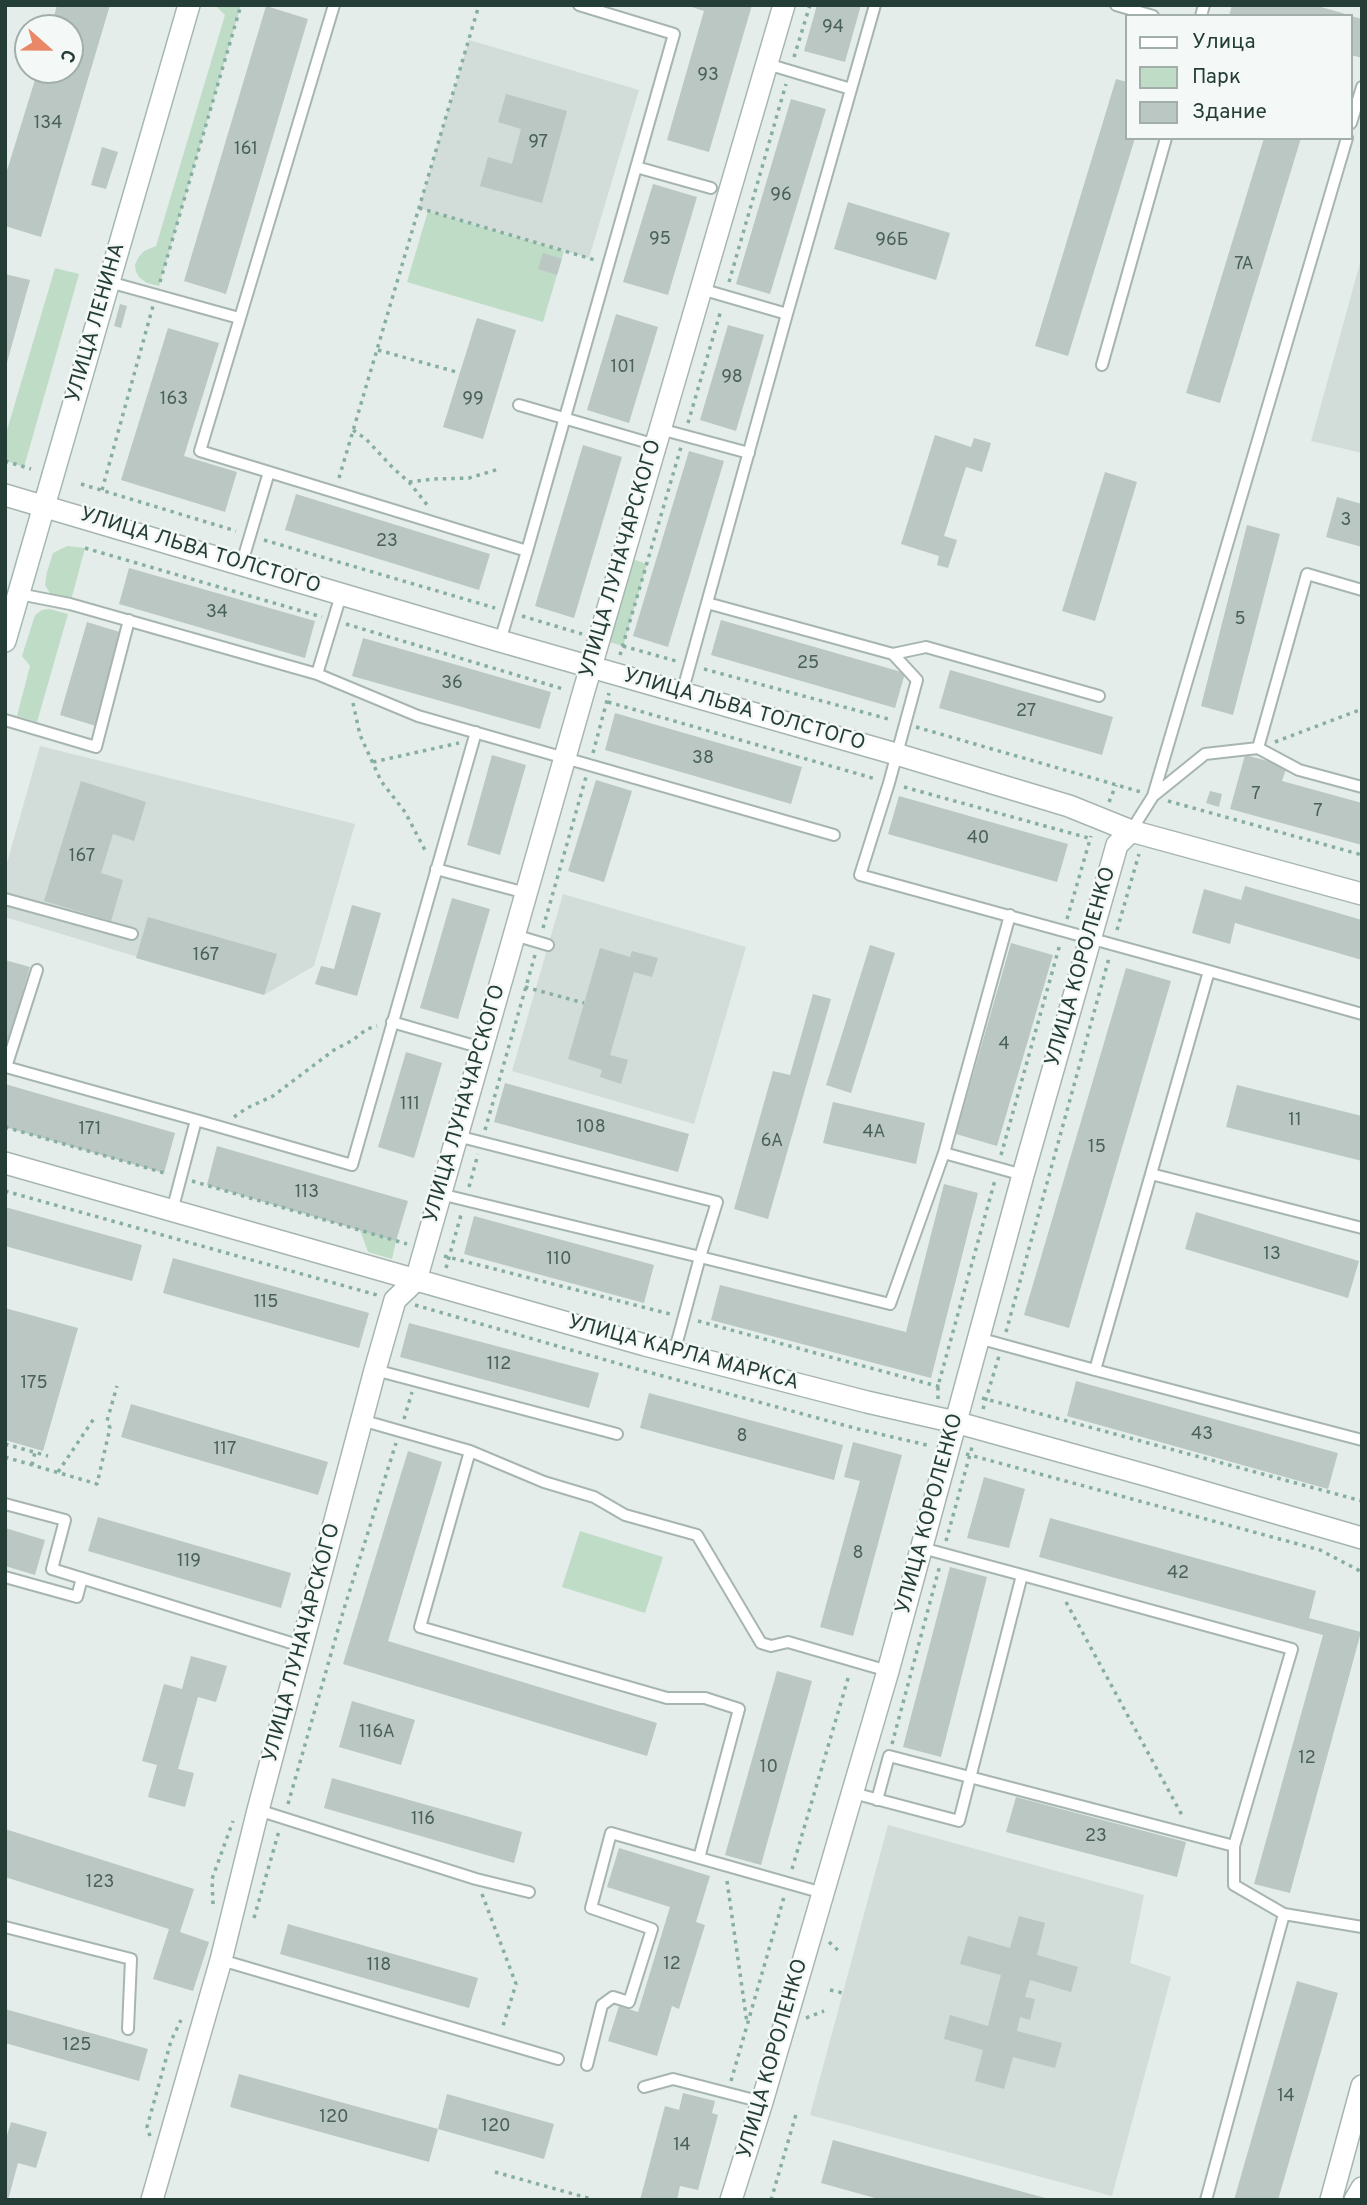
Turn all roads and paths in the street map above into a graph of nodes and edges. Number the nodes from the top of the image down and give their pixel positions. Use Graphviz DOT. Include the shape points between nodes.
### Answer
graph roads {
  1 [pos="189,5"];
  2 [pos="241,5"];
  3 [pos="334,5"];
  4 [pos="480,5"];
  5 [pos="579,5"];
  6 [pos="784,5"];
  7 [pos="810,5"];
  8 [pos="876,5"];
  9 [pos="1116,5"];
  10 [pos="1146,14"];
  11 [pos="767,64"];
  12 [pos="790,71"];
  13 [pos="1362,86"];
  14 [pos="851,89"];
  15 [pos="1353,115"];
  16 [pos="1165,140"];
  17 [pos="1346,140"];
  18 [pos="636,167"];
  19 [pos="711,188"];
  20 [pos="419,208"];
  21 [pos="608,264"];
  22 [pos="109,282"];
  23 [pos="701,289"];
  24 [pos="156,295"];
  25 [pos="725,296"];
  26 [pos="787,314"];
  27 [pos="239,318"];
  28 [pos="377,350"];
  29 [pos="1102,365"];
  30 [pos="460,373"];
  31 [pos="519,404"];
  32 [pos="565,417"];
  33 [pos="353,430"];
  34 [pos="684,436"];
  35 [pos="658,437"];
  36 [pos="749,453"];
  37 [pos="5,461"];
  38 [pos="31,469"];
  39 [pos="499,469"];
  40 [pos="269,472"];
  41 [pos="409,482"];
  42 [pos="81,484"];
  43 [pos="102,490"];
  44 [pos="334,494"];
  45 [pos="5,495"];
  46 [pos="44,506"];
  47 [pos="440,525"];
  48 [pos="250,536"];
  49 [pos="85,548"];
  50 [pos="527,551"];
  51 [pos="241,566"];
  52 [pos="1362,590"];
  53 [pos="19,594"];
  54 [pos="341,594"];
  55 [pos="707,603"];
  56 [pos="509,612"];
  57 [pos="129,620"];
  58 [pos="333,620"];
  59 [pos="599,639"];
  60 [pos="5,641"];
  61 [pos="500,641"];
  62 [pos="623,646"];
  63 [pos="893,654"];
  64 [pos="690,665"];
  65 [pos="591,668"];
  66 [pos="317,674"];
  67 [pos="615,674"];
  68 [pos="351,688"];
  69 [pos="682,693"];
  70 [pos="583,694"];
  71 [pos="1099,696"];
  72 [pos="607,701"];
  73 [pos="1362,709"];
  74 [pos="5,720"];
  75 [pos="905,724"];
  76 [pos="476,732"];
  77 [pos="1258,748"];
  78 [pos="896,754"];
  79 [pos="565,758"];
  80 [pos="373,762"];
  81 [pos="589,765"];
  82 [pos="888,783"];
  83 [pos="1116,785"];
  84 [pos="1362,787"];
  85 [pos="1153,796"];
  86 [pos="1102,819"];
  87 [pos="834,835"];
  88 [pos="1090,838"];
  89 [pos="1124,838"];
  90 [pos="1362,855"];
  91 [pos="436,869"];
  92 [pos="526,893"];
  93 [pos="1362,894"];
  94 [pos="5,899"];
  95 [pos="1010,915"];
  96 [pos="1064,930"];
  97 [pos="132,934"];
  98 [pos="514,935"];
  99 [pos="1092,937"];
  100 [pos="543,943"];
  101 [pos="1113,943"];
  102 [pos="37,970"];
  103 [pos="1209,971"];
  104 [pos="502,980"];
  105 [pos="525,987"];
  106 [pos="584,1003"];
  107 [pos="1362,1014"];
  108 [pos="392,1021"];
  109 [pos="482,1048"];
  110 [pos="6,1067"];
  111 [pos="196,1119"];
  112 [pos="5,1127"];
  113 [pos="221,1127"];
  114 [pos="457,1136"];
  115 [pos="481,1143"];
  116 [pos="944,1153"];
  117 [pos="5,1163"];
  118 [pos="998,1168"];
  119 [pos="1151,1174"];
  120 [pos="1023,1175"];
  121 [pos="181,1178"];
  122 [pos="5,1191"];
  123 [pos="440,1194"];
  124 [pos="465,1200"];
  125 [pos="172,1211"];
  126 [pos="1362,1228"];
  127 [pos="425,1249"];
  128 [pos="449,1257"];
  129 [pos="700,1257"];
  130 [pos="416,1280"];
  131 [pos="440,1287"];
  132 [pos="395,1300"];
  133 [pos="684,1318"];
  134 [pos="978,1338"];
  135 [pos="1003,1345"];
  136 [pos="674,1353"];
  137 [pos="375,1370"];
  138 [pos="1095,1370"];
  139 [pos="415,1380"];
  140 [pos="117,1386"];
  141 [pos="938,1387"];
  142 [pos="963,1393"];
  143 [pos="986,1399"];
  144 [pos="95,1417"];
  145 [pos="361,1419"];
  146 [pos="946,1420"];
  147 [pos="978,1428"];
  148 [pos="400,1431"];
  149 [pos="617,1434"];
  150 [pos="1362,1440"];
  151 [pos="5,1444"];
  152 [pos="940,1448"];
  153 [pos="470,1451"];
  154 [pos="35,1452"];
  155 [pos="970,1455"];
  156 [pos="48,1456"];
  157 [pos="5,1457"];
  158 [pos="32,1465"];
  159 [pos="58,1472"];
  160 [pos="1362,1501"];
  161 [pos="5,1504"];
  162 [pos="1362,1538"];
  163 [pos="922,1548"];
  164 [pos="943,1553"];
  165 [pos="1362,1572"];
  166 [pos="1022,1575"];
  167 [pos="5,1577"];
  168 [pos="82,1578"];
  169 [pos="1057,1585"];
  170 [pos="301,1646"];
  171 [pos="853,1661"];
  172 [pos="888,1671"];
  173 [pos="889,1756"];
  174 [pos="971,1778"];
  175 [pos="853,1793"];
  176 [pos="877,1800"];
  177 [pos="258,1810"];
  178 [pos="284,1818"];
  179 [pos="1192,1835"];
  180 [pos="1234,1846"];
  181 [pos="699,1858"];
  182 [pos="725,1866"];
  183 [pos="477,1879"];
  184 [pos="788,1882"];
  185 [pos="529,1892"];
  186 [pos="823,1892"];
  187 [pos="1284,1914"];
  188 [pos="5,1927"];
  189 [pos="1362,1927"];
  190 [pos="250,1929"];
  191 [pos="221,1959"];
  192 [pos="830,1990"];
  193 [pos="843,1993"];
  194 [pos="747,2025"];
  195 [pos="128,2029"];
  196 [pos="498,2042"];
  197 [pos="558,2059"];
  198 [pos="587,2065"];
  199 [pos="1362,2086"];
  200 [pos="644,2087"];
  201 [pos="728,2093"];
  202 [pos="762,2102"];
  203 [pos="797,2111"];
  204 [pos="495,2172"];
  205 [pos="1362,2188"];
  206 [pos="152,2200"];
  207 [pos="594,2200"];
  208 [pos="731,2200"];
  209 [pos="771,2200"];
  210 [pos="1206,2200"];
  211 [pos="1331,2200"];
  212 [pos="1355,2200"];
  1 -- 22 [label="street, УЛИЦА ЛЕНИНА"];
  2 -- 24 [label="path"];
  3 -- 27 [label="lane"];
  4 -- 20 [label="path"];
  5 -- 18 [label="lane" via="674,34"];
  6 -- 11 [label="street, УЛИЦА ЛУНАЧАРСКОГО"];
  7 -- 12 [label="path"];
  8 -- 14 [label="lane"];
  9 -- 10 [label="lane"];
  11 -- 12 [label="lane"];
  11 -- 23 [label="street, УЛИЦА ЛУНАЧАРСКОГО"];
  12 -- 14 [label="lane"];
  12 -- 25 [label="path"];
  13 -- 15 [label="lane"];
  14 -- 26 [label="lane"];
  16 -- 29 [label="lane"];
  17 -- 85 [label="lane"];
  18 -- 19 [label="lane"];
  18 -- 21 [label="lane"];
  20 -- 21 [label="path"];
  20 -- 28 [label="path"];
  21 -- 32 [label="lane"];
  22 -- 24 [label="lane"];
  22 -- 46 [label="street, УЛИЦА ЛЕНИНА"];
  23 -- 25 [label="lane"];
  23 -- 35 [label="street, УЛИЦА ЛУНАЧАРСКОГО"];
  24 -- 27 [label="lane"];
  24 -- 43 [label="path"];
  25 -- 26 [label="lane"];
  25 -- 34 [label="path"];
  26 -- 36 [label="lane"];
  27 -- 40 [label="lane" via="200,451"];
  28 -- 30 [label="path"];
  28 -- 33 [label="path"];
  31 -- 32 [label="lane"];
  32 -- 35 [label="lane"];
  32 -- 50 [label="lane"];
  33 -- 41 [label="path"];
  33 -- 44 [label="path"];
  34 -- 35 [label="lane"];
  34 -- 36 [label="lane"];
  34 -- 62 [label="path"];
  35 -- 59 [label="street, УЛИЦА ЛУНАЧАРСКОГО"];
  36 -- 55 [label="lane"];
  37 -- 38 [label="path"];
  39 -- 41 [label="path" via="469,478"];
  40 -- 44 [label="lane"];
  40 -- 48 [label="lane"];
  41 -- 47 [label="path"];
  42 -- 43 [label="path"];
  43 -- 48 [label="path"];
  44 -- 47 [label="lane"];
  45 -- 46 [label="street, УЛИЦА ЛЬВА ТОЛСТОГО"];
  46 -- 51 [label="street, УЛИЦА ЛЬВА ТОЛСТОГО"];
  46 -- 53 [label="street, УЛИЦА ЛЕНИНА"];
  47 -- 50 [label="lane"];
  48 -- 51 [label="lane"];
  48 -- 56 [label="path"];
  49 -- 58 [label="path"];
  50 -- 56 [label="lane"];
  51 -- 54 [label="street, УЛИЦА ЛЬВА ТОЛСТОГО"];
  52 -- 77 [label="lane" via="1307,575"];
  53 -- 57 [label="lane"];
  53 -- 60 [label="street, УЛИЦА ЛЕНИНА"];
  54 -- 58 [label="lane"];
  54 -- 61 [label="street, УЛИЦА ЛЬВА ТОЛСТОГО"];
  55 -- 63 [label="lane"];
  55 -- 64 [label="lane"];
  56 -- 59 [label="path"];
  56 -- 61 [label="lane"];
  57 -- 66 [label="lane"];
  57 -- 74 [label="lane" via="96,747"];
  58 -- 66 [label="lane"];
  58 -- 70 [label="path"];
  59 -- 62 [label="path"];
  59 -- 65 [label="street, УЛИЦА ЛУНАЧАРСКОГО"];
  61 -- 65 [label="street, УЛИЦА ЛЬВА ТОЛСТОГО"];
  62 -- 64 [label="path"];
  62 -- 67 [label="path"];
  63 -- 71 [label="lane" via="926,647"];
  63 -- 75 [label="lane" via="916,680"];
  64 -- 69 [label="lane"];
  64 -- 75 [label="path"];
  65 -- 67 [label="street, УЛИЦА ЛЬВА ТОЛСТОГО"];
  65 -- 70 [label="street, УЛИЦА ЛУНАЧАРСКОГО"];
  66 -- 68 [label="lane"];
  67 -- 69 [label="street, УЛИЦА ЛЬВА ТОЛСТОГО"];
  67 -- 72 [label="path"];
  68 -- 76 [label="lane" via="418,716"];
  68 -- 80 [label="path" via="359,734"];
  69 -- 78 [label="street, УЛИЦА ЛЬВА ТОЛСТОГО"];
  70 -- 72 [label="path"];
  70 -- 79 [label="street, УЛИЦА ЛУНАЧАРСКОГО"];
  72 -- 81 [label="path"];
  72 -- 82 [label="path"];
  73 -- 77 [label="path"];
  75 -- 78 [label="lane"];
  75 -- 83 [label="path"];
  76 -- 79 [label="lane"];
  76 -- 80 [label="path" via="448,746"];
  76 -- 91 [label="lane"];
  77 -- 84 [label="lane" via="1299,770"];
  77 -- 85 [label="lane" via="1205,754"];
  78 -- 82 [label="lane"];
  78 -- 86 [label="street, УЛИЦА ЛЬВА ТОЛСТОГО"];
  79 -- 81 [label="lane"];
  79 -- 92 [label="street, УЛИЦА ЛУНАЧАРСКОГО"];
  80 -- 91 [label="path"];
  81 -- 87 [label="lane"];
  81 -- 100 [label="path"];
  82 -- 88 [label="path"];
  82 -- 95 [label="lane" via="860,875"];
  83 -- 85 [label="path"];
  83 -- 86 [label="path"];
  85 -- 89 [label="lane"];
  85 -- 90 [label="path"];
  86 -- 88 [label="path"];
  86 -- 89 [label="street, УЛИЦА ЛЬВА ТОЛСТОГО"];
  88 -- 89 [label="path"];
  88 -- 96 [label="path"];
  89 -- 93 [label="street, УЛИЦА ЛЬВА ТОЛСТОГО"];
  89 -- 99 [label="street, УЛИЦА КОРОЛЕНКО"];
  89 -- 101 [label="path" via="1140,852"];
  91 -- 92 [label="lane"];
  91 -- 108 [label="lane"];
  92 -- 98 [label="street, УЛИЦА ЛУНАЧАРСКОГО"];
  94 -- 97 [label="lane"];
  95 -- 96 [label="lane"];
  95 -- 116 [label="lane"];
  96 -- 99 [label="lane"];
  96 -- 118 [label="path"];
  98 -- 100 [label="lane"];
  98 -- 104 [label="street, УЛИЦА ЛУНАЧАРСКОГО"];
  99 -- 101 [label="lane"];
  99 -- 120 [label="street, УЛИЦА КОРОЛЕНКО"];
  100 -- 105 [label="path"];
  101 -- 103 [label="lane"];
  101 -- 135 [label="path"];
  102 -- 110 [label="lane"];
  103 -- 107 [label="lane"];
  103 -- 119 [label="lane"];
  104 -- 105 [label="path"];
  104 -- 109 [label="street, УЛИЦА ЛУНАЧАРСКОГО"];
  105 -- 106 [label="path"];
  105 -- 115 [label="path"];
  108 -- 109 [label="lane"];
  108 -- 113 [label="path" via="367,1029"];
  108 -- 113 [label="lane" via="352,1166"];
  109 -- 114 [label="street, УЛИЦА ЛУНАЧАРСКОГО"];
  110 -- 111 [label="lane"];
  111 -- 113 [label="lane"];
  111 -- 121 [label="lane"];
  112 -- 121 [label="path"];
  114 -- 115 [label="lane"];
  114 -- 123 [label="street, УЛИЦА ЛУНАЧАРСКОГО"];
  115 -- 124 [label="path"];
  115 -- 129 [label="lane" via="716,1202"];
  116 -- 118 [label="lane"];
  116 -- 129 [label="lane" via="890,1304"];
  117 -- 125 [label="street, УЛИЦА КАРЛА МАРКСА"];
  118 -- 120 [label="lane"];
  118 -- 141 [label="path"];
  119 -- 126 [label="lane"];
  119 -- 138 [label="lane"];
  120 -- 134 [label="street, УЛИЦА КОРОЛЕНКО"];
  121 -- 125 [label="lane"];
  121 -- 127 [label="path"];
  122 -- 132 [label="path"];
  123 -- 124 [label="lane"];
  123 -- 127 [label="street, УЛИЦА ЛУНАЧАРСКОГО"];
  124 -- 128 [label="path"];
  124 -- 129 [label="lane"];
  125 -- 130 [label="street, УЛИЦА КАРЛА МАРКСА"];
  127 -- 128 [label="path"];
  127 -- 130 [label="street, УЛИЦА ЛУНАЧАРСКОГО"];
  128 -- 131 [label="path"];
  128 -- 133 [label="path"];
  129 -- 133 [label="lane"];
  130 -- 131 [label="street, УЛИЦА КАРЛА МАРКСА"];
  130 -- 132 [label="street"];
  131 -- 136 [label="street, УЛИЦА КАРЛА МАРКСА"];
  132 -- 137 [label="street, УЛИЦА ЛУНАЧАРСКОГО"];
  132 -- 152 [label="path"];
  133 -- 136 [label="lane"];
  133 -- 141 [label="path"];
  134 -- 135 [label="lane"];
  134 -- 142 [label="street, УЛИЦА КОРОЛЕНКО"];
  135 -- 138 [label="lane"];
  135 -- 143 [label="path"];
  136 -- 146 [label="street, УЛИЦА КАРЛА МАРКСА"];
  137 -- 139 [label="lane"];
  137 -- 145 [label="street, УЛИЦА ЛУНАЧАРСКОГО"];
  138 -- 150 [label="lane"];
  139 -- 148 [label="path"];
  139 -- 149 [label="lane"];
  140 -- 159 [label="path" via="97,1483"];
  141 -- 142 [label="path"];
  141 -- 146 [label="path"];
  142 -- 143 [label="path"];
  142 -- 146 [label="street, УЛИЦА КОРОЛЕНКО"];
  143 -- 147 [label="path"];
  143 -- 160 [label="path"];
  144 -- 159 [label="path"];
  145 -- 148 [label="lane"];
  145 -- 170 [label="street, УЛИЦА ЛУНАЧАРСКОГО"];
  146 -- 147 [label="street, УЛИЦА КАРЛА МАРКСА"];
  146 -- 152 [label="street, УЛИЦА КОРОЛЕНКО"];
  146 -- 152 [label="path"];
  147 -- 155 [label="path"];
  147 -- 162 [label="street, УЛИЦА КАРЛА МАРКСА"];
  148 -- 153 [label="lane"];
  148 -- 178 [label="path"];
  151 -- 154 [label="path"];
  152 -- 155 [label="path"];
  152 -- 163 [label="street, УЛИЦА КОРОЛЕНКО"];
  153 -- 171 [label="lane" via="594,1497 625,1515 697,1535 761,1643 788,1642"];
  153 -- 181 [label="lane" via="420,1628 667,1698 705,1698 739,1709"];
  154 -- 156 [label="path"];
  154 -- 158 [label="path"];
  155 -- 164 [label="path"];
  155 -- 165 [label="path" via="1320,1550"];
  157 -- 158 [label="path"];
  158 -- 159 [label="path"];
  161 -- 168 [label="lane" via="65,1520 52,1569"];
  163 -- 164 [label="lane"];
  163 -- 172 [label="street, УЛИЦА КОРОЛЕНКО"];
  164 -- 166 [label="lane"];
  164 -- 173 [label="path"];
  166 -- 169 [label="lane"];
  166 -- 174 [label="lane"];
  167 -- 168 [label="lane" via="77,1597"];
  168 -- 170 [label="lane"];
  169 -- 179 [label="path"];
  169 -- 180 [label="lane" via="1292,1649"];
  170 -- 177 [label="street, УЛИЦА ЛУНАЧАРСКОГО"];
  171 -- 172 [label="lane"];
  171 -- 184 [label="path"];
  172 -- 175 [label="street, УЛИЦА КОРОЛЕНКО"];
  173 -- 174 [label="lane"];
  173 -- 176 [label="lane"];
  174 -- 176 [label="lane" via="959,1821"];
  174 -- 179 [label="lane"];
  175 -- 176 [label="lane"];
  175 -- 186 [label="street, УЛИЦА КОРОЛЕНКО"];
  177 -- 178 [label="lane"];
  177 -- 191 [label="street, УЛИЦА ЛУНАЧАРСКОГО"];
  178 -- 183 [label="lane"];
  178 -- 190 [label="path"];
  179 -- 180 [label="lane"];
  180 -- 187 [label="lane" via="1234,1885"];
  181 -- 182 [label="lane"];
  181 -- 198 [label="lane" via="611,1833 591,1908 652,1929 629,2002 613,1997 602,2005"];
  182 -- 184 [label="lane"];
  182 -- 194 [label="path"];
  183 -- 185 [label="lane"];
  183 -- 196 [label="path" via="516,1984"];
  184 -- 186 [label="lane"];
  184 -- 194 [label="path"];
  186 -- 202 [label="street, УЛИЦА КОРОЛЕНКО"];
  187 -- 189 [label="lane"];
  187 -- 210 [label="lane"];
  188 -- 195 [label="lane" via="131,1959"];
  191 -- 196 [label="lane"];
  191 -- 206 [label="street, УЛИЦА ЛУНАЧАРСКОГО"];
  192 -- 193 [label="path"];
  194 -- 201 [label="path"];
  196 -- 197 [label="lane"];
  199 -- 211 [label="street"];
  200 -- 201 [label="lane" via="673,2079"];
  201 -- 202 [label="lane"];
  202 -- 208 [label="street, УЛИЦА КОРОЛЕНКО"];
  203 -- 209 [label="path"];
  204 -- 207 [label="path"];
  205 -- 212 [label="street"];
}
